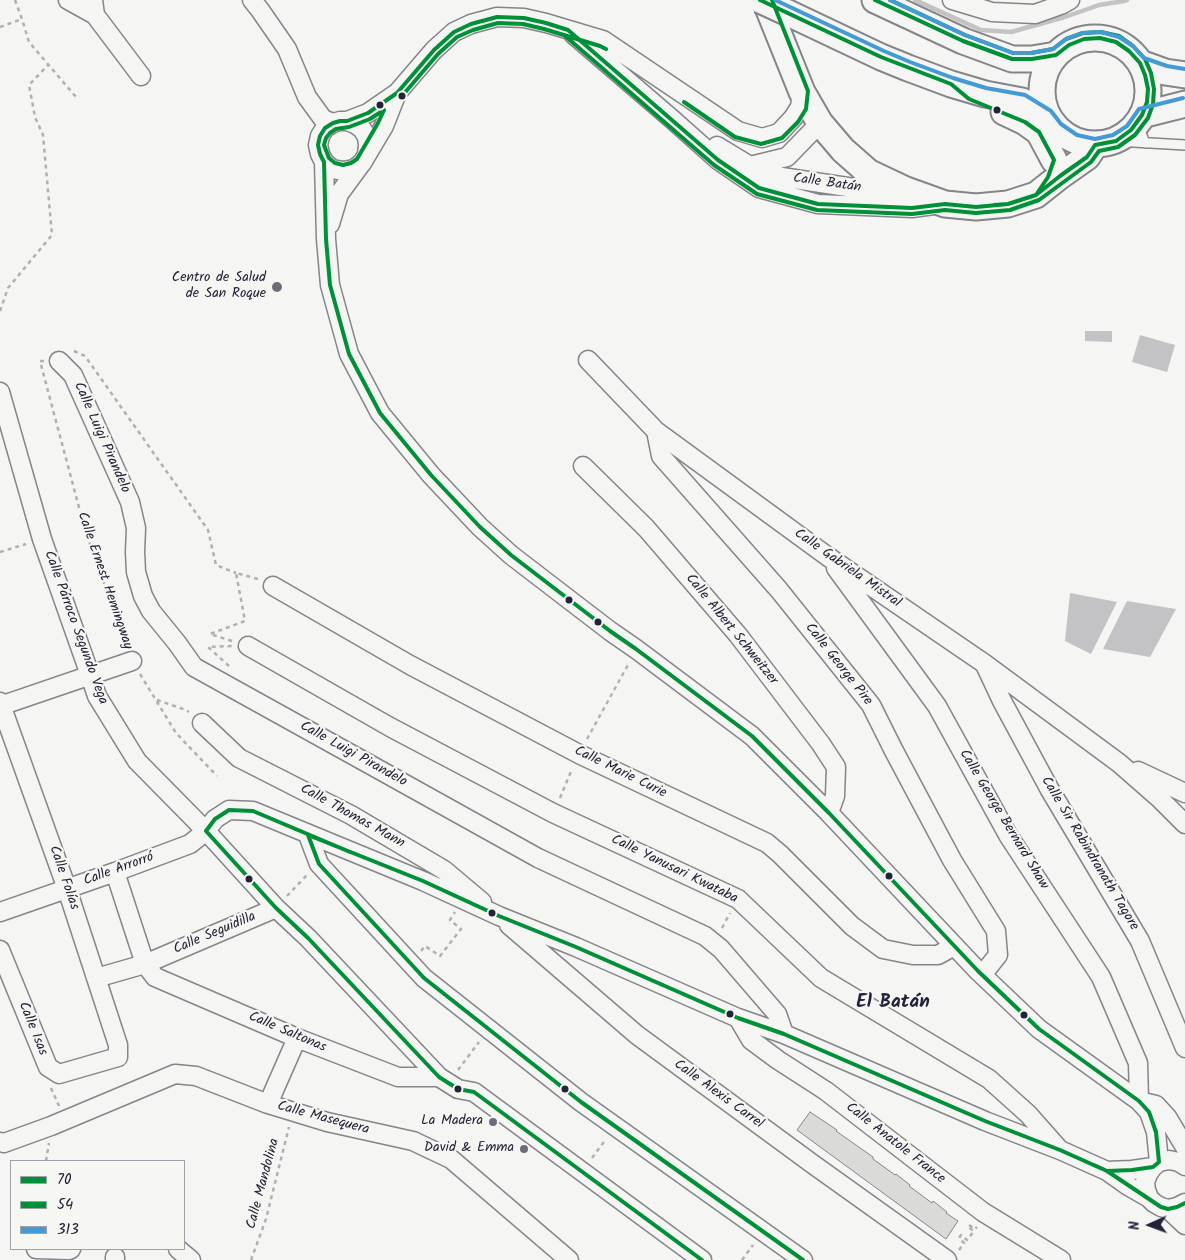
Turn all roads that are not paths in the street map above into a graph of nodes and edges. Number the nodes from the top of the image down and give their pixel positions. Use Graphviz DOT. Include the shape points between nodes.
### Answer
graph roads {
  1 [pos="68,0"];
  2 [pos="252,0"];
  3 [pos="760,0"];
  4 [pos="876,0"];
  5 [pos="952,0"];
  6 [pos="1070,0"];
  7 [pos="775,6"];
  8 [pos="94,7"];
  9 [pos="568,30"];
  10 [pos="1056,55"];
  11 [pos="1140,63"];
  12 [pos="1185,75"];
  13 [pos="141,76"];
  14 [pos="951,84"];
  15 [pos="802,92"];
  16 [pos="397,93"];
  17 [pos="1185,104"];
  18 [pos="672,119"];
  19 [pos="340,122"];
  20 [pos="820,123"];
  21 [pos="1052,123"];
  22 [pos="1142,126"];
  23 [pos="1105,143"];
  24 [pos="1185,145"];
  25 [pos="365,158"];
  26 [pos="718,160"];
  27 [pos="1054,160"];
  28 [pos="324,162"];
  29 [pos="750,166"];
  30 [pos="906,190"];
  31 [pos="1036,195"];
  32 [pos="945,204"];
  33 [pos="326,239"];
  34 [pos="588,360"];
  35 [pos="59,362"];
  36 [pos="0,392"];
  37 [pos="656,431"];
  38 [pos="583,466"];
  39 [pos="827,556"];
  40 [pos="273,586"];
  41 [pos="248,646"];
  42 [pos="132,661"];
  43 [pos="985,664"];
  44 [pos="90,675"];
  45 [pos="0,704"];
  46 [pos="202,722"];
  47 [pos="1119,763"];
  48 [pos="1185,792"];
  49 [pos="828,813"];
  50 [pos="1185,824"];
  51 [pos="206,831"];
  52 [pos="308,835"];
  53 [pos="116,872"];
  54 [pos="67,889"];
  55 [pos="276,908"];
  56 [pos="0,912"];
  57 [pos="499,916"];
  58 [pos="954,946"];
  59 [pos="0,950"];
  60 [pos="145,964"];
  61 [pos="978,971"];
  62 [pos="96,978"];
  63 [pos="738,1018"];
  64 [pos="784,1034"];
  65 [pos="297,1038"];
  66 [pos="1185,1048"];
  67 [pos="118,1057"];
  68 [pos="444,1080"];
  69 [pos="1139,1101"];
  70 [pos="268,1104"];
  71 [pos="0,1142"];
  72 [pos="1185,1147"];
  73 [pos="1060,1150"];
  74 [pos="1156,1164"];
  75 [pos="1185,1166"];
  76 [pos="1107,1171"];
  77 [pos="1149,1198"];
  78 [pos="1185,1203"];
  79 [pos="1168,1209"];
  80 [pos="1185,1225"];
  81 [pos="179,1250"];
  82 [pos="953,1256"];
  83 [pos="191,1260"];
  84 [pos="569,1260"];
  85 [pos="702,1260"];
  86 [pos="803,1260"];
  87 [pos="1061,1260"];
  1 -- 8 [label="street"];
  2 -- 19 [label="street" via="287,49 306,97 323,119"];
  3 -- 7 [label="main road, bridge"];
  4 -- 10 [label="main road" via="1012,60"];
  5 -- 6 [label="street" via="992,12 1035,14"];
  7 -- 14 [label="main road" via="881,57"];
  7 -- 15 [label="main road"];
  8 -- 13 [label="street"];
  9 -- 15 [label="street, Calle Batán" via="604,40 738,131 762,138 779,133 793,118 800,108"];
  9 -- 16 [label="street, Calle Batán" via="524,18 497,18 472,24 454,32 434,50"];
  9 -- 18 [label="street, Calle Batán"];
  10 -- 11 [label="main road" via="1084,39 1100,38 1116,42"];
  10 -- 21 [label="main road" via="1042,84 1042,100"];
  11 -- 12 [label="main road"];
  11 -- 22 [label="main road" via="1148,89"];
  14 -- 21 [label="main road" via="1022,101"];
  14 -- 27 [label="main road" via="969,99 1025,122 1039,132"];
  15 -- 20 [label="main road"];
  16 -- 19 [label="street, Calle Batán" via="368,114"];
  16 -- 25 [label="street, Calle Batán" via="384,126"];
  17 -- 22 [label="main road"];
  18 -- 26 [label="street, Calle Batán"];
  18 -- 29 [label="street, Calle Batán"];
  19 -- 25 [label="street" via="355,124 362,129 368,145"];
  19 -- 28 [label="street" via="325,128 320,136 318,145"];
  20 -- 29 [label="street, Calle Batán" via="787,157"];
  20 -- 30 [label="main road" via="868,172"];
  21 -- 23 [label="main road" via="1074,141"];
  21 -- 27 [label="main road"];
  22 -- 23 [label="main road"];
  22 -- 24 [label="lane"];
  23 -- 31 [label="main road"];
  25 -- 28 [label="street" via="354,169 343,171 332,169"];
  25 -- 33 [label="street, Calle Batán" via="339,194"];
  26 -- 29 [label="street, Calle Batán"];
  26 -- 32 [label="street, Calle Batán" via="759,188 818,204 912,208"];
  27 -- 31 [label="main road"];
  28 -- 33 [label="street"];
  29 -- 30 [label="street, Calle Batán" via="775,176 867,190"];
  30 -- 32 [label="main road"];
  31 -- 32 [label="main road" via="1008,204 976,207"];
  33 -- 49 [label="street" via="330,285 349,354 380,413 431,475 511,555 752,736"];
  34 -- 37 [label="street, Calle Gabriela Mistral"];
  35 -- 64 [label="street, Calle Luigi Pirandelo" via="73,375 130,502 136,528 136,572 143,596 194,667 538,858 705,936 721,949 777,1014"];
  36 -- 44 [label="street, Calle Párroco Segundo Vega" via="42,539"];
  37 -- 39 [label="street, Calle Gabriela Mistral"];
  37 -- 61 [label="street, Calle George Pire" via="661,456 778,590 871,705 952,860 996,931 998,955 986,970"];
  38 -- 49 [label="street, Calle Albert Schweitzer" via="646,528 738,635 821,744 836,767 835,796"];
  39 -- 43 [label="street, Calle Gabriela Mistral"];
  39 -- 69 [label="street, Calle George Bernard Shaw" via="937,706 1008,835 1101,978 1138,1063"];
  40 -- 58 [label="street, Calle Marie Curie" via="410,665 579,754 766,843 852,926 883,949 913,955 938,955"];
  41 -- 73 [label="street, Calle Yanusari Kwataba" via="390,727 553,813 738,899 821,978 988,1079 1028,1114"];
  42 -- 44 [label="street"];
  43 -- 47 [label="street, Calle Gabriela Mistral"];
  43 -- 66 [label="street, Calle Sir Rabindranath Tagore" via="1050,790 1140,941"];
  44 -- 45 [label="street"];
  44 -- 51 [label="street, Calle Párroco Segundo Vega" via="97,696 137,761"];
  45 -- 54 [label="street, Calle Folías"];
  46 -- 57 [label="street, Calle Thomas Mann" via="239,758 351,815 444,870"];
  47 -- 48 [label="street, Calle Gabriela Mistral"];
  47 -- 50 [label="street, Calle Gabriela Mistral"];
  49 -- 58 [label="street"];
  51 -- 52 [label="street, Calle Arrorró" via="214,819 229,810 253,811"];
  51 -- 53 [label="street, Calle Arrorró" via="190,844"];
  51 -- 55 [label="street, Calle Párroco Segundo Vega"];
  52 -- 57 [label="street, Calle Arrorró" via="423,881"];
  52 -- 86 [label="street" via="319,864 424,978 581,1102"];
  53 -- 54 [label="street, Calle Arrorró"];
  53 -- 60 [label="street"];
  54 -- 56 [label="street, Calle Arrorró"];
  54 -- 62 [label="street, Calle Folías"];
  55 -- 60 [label="street, Calle Seguidilla"];
  55 -- 68 [label="street, Calle Párroco Segundo Vega"];
  57 -- 63 [label="street"];
  57 -- 82 [label="street, Calle Alexis Carrel" via="637,1035 814,1165"];
  58 -- 61 [label="street"];
  59 -- 67 [label="street, Calle Isas" via="48,1067 59,1074"];
  60 -- 62 [label="street, Calle Seguidilla"];
  60 -- 65 [label="street, Calle Saltonas" via="155,977"];
  61 -- 69 [label="street" via="1039,1029"];
  62 -- 67 [label="street, Calle Folías" via="118,1045"];
  63 -- 64 [label="street"];
  63 -- 87 [label="street, Calle Anatole France" via="750,1040 826,1091 983,1212"];
  64 -- 73 [label="street" via="986,1122"];
  65 -- 68 [label="street, Calle Saltonas" via="398,1077"];
  65 -- 70 [label="street"];
  68 -- 85 [label="street, Calle Párroco Segundo Vega" via="474,1092"];
  69 -- 72 [label="street" via="1156,1105"];
  69 -- 74 [label="street" via="1149,1112 1156,1132"];
  70 -- 71 [label="street, Calle Masequera" via="196,1076 175,1074 58,1123"];
  70 -- 84 [label="street, Calle Masequera" via="327,1122 413,1141 451,1159"];
  73 -- 76 [label="street"];
  74 -- 75 [label="street" via="1169,1160"];
  74 -- 76 [label="street" via="1132,1170"];
  74 -- 77 [label="street" via="1145,1182"];
  76 -- 77 [label="street"];
  77 -- 79 [label="street"];
  78 -- 79 [label="street"];
  79 -- 80 [label="street"];
  81 -- 83 [label="street"];
}
